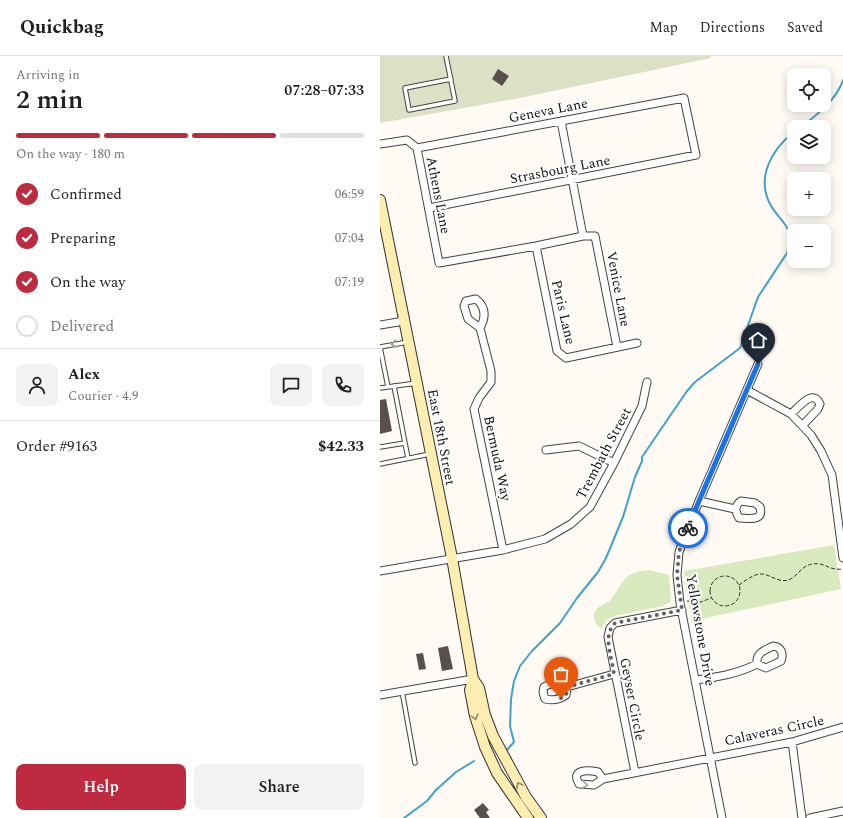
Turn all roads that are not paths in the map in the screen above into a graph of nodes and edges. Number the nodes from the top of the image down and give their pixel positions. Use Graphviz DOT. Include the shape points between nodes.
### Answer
graph roads {
  1 [pos="446,56"];
  2 [pos="450,79"];
  3 [pos="560,121"];
  4 [pos="380,144"];
  5 [pos="417,148"];
  6 [pos="696,155"];
  7 [pos="571,180"];
  8 [pos="380,200"];
  9 [pos="429,208"];
  10 [pos="583,236"];
  11 [pos="536,246"];
  12 [pos="404,321"];
  13 [pos="380,325"];
  14 [pos="480,328"];
  15 [pos="409,342"];
  16 [pos="637,344"];
  17 [pos="380,347"];
  18 [pos="617,347"];
  19 [pos="758,364"];
  20 [pos="382,368"];
  21 [pos="647,382"];
  22 [pos="417,383"];
  23 [pos="394,386"];
  24 [pos="388,387"];
  25 [pos="380,388"];
  26 [pos="747,390"];
  27 [pos="791,414"];
  28 [pos="803,425"];
  29 [pos="405,443"];
  30 [pos="380,447"];
  31 [pos="546,450"];
  32 [pos="431,454"];
  33 [pos="408,458"];
  34 [pos="614,463"];
  35 [pos="380,464"];
  36 [pos="699,501"];
  37 [pos="735,509"];
  38 [pos="503,550"];
  39 [pos="452,558"];
  40 [pos="843,558"];
  41 [pos="380,571"];
  42 [pos="681,606"];
  43 [pos="757,664"];
  44 [pos="614,674"];
  45 [pos="473,679"];
  46 [pos="696,680"];
  47 [pos="567,687"];
  48 [pos="402,692"];
  49 [pos="380,696"];
  50 [pos="843,727"];
  51 [pos="792,742"];
  52 [pos="710,757"];
  53 [pos="415,763"];
  54 [pos="634,772"];
  55 [pos="604,779"];
  56 [pos="843,810"];
  57 [pos="528,818"];
  58 [pos="541,818"];
  59 [pos="722,818"];
  60 [pos="802,818"];
  61 [pos="810,818"];
  1 -- 2 [label="lane"];
  2 -- 2 [label="lane" via="405,88 410,110 455,101"];
  3 -- 5 [label="street, Geneva Lane"];
  3 -- 6 [label="street, Geneva Lane" via="684,98"];
  3 -- 7 [label="street"];
  4 -- 5 [label="street, Athens Lane" via="408,140"];
  5 -- 9 [label="street, Athens Lane"];
  6 -- 7 [label="street, Strasbourg Lane"];
  7 -- 9 [label="street, Strasbourg Lane"];
  7 -- 10 [label="street"];
  8 -- 12 [label="main road, East 18th Street"];
  9 -- 11 [label="street, Athens Lane" via="439,263"];
  10 -- 11 [label="street"];
  10 -- 18 [label="street, Venice Lane" via="595,236"];
  11 -- 18 [label="street, Paris Lane" via="557,351 566,358"];
  12 -- 13 [label="street"];
  12 -- 15 [label="main road, East 18th Street"];
  14 -- 38 [label="street, Bermuda Way" via="491,371 491,382 474,409"];
  15 -- 17 [label="lane, one-way"];
  15 -- 22 [label="main road, East 18th Street"];
  16 -- 18 [label="street, Paris Lane"];
  17 -- 20 [label="lane"];
  19 -- 26 [label="street, Yellowstone Drive"];
  20 -- 24 [label="lane"];
  21 -- 34 [label="street, Trembath Street" via="642,406"];
  22 -- 23 [label="lane"];
  22 -- 32 [label="main road, East 18th Street"];
  23 -- 24 [label="lane"];
  23 -- 29 [label="lane"];
  24 -- 25 [label="lane"];
  26 -- 27 [label="street"];
  26 -- 36 [label="street, Yellowstone Drive"];
  27 -- 28 [label="street"];
  27 -- 28 [label="street" via="808,398 815,397 820,404 818,409"];
  28 -- 40 [label="street" via="821,450 832,475"];
  29 -- 30 [label="lane"];
  29 -- 33 [label="lane"];
  31 -- 34 [label="street" via="579,446"];
  32 -- 33 [label="lane"];
  32 -- 39 [label="main road, East 18th Street"];
  33 -- 35 [label="lane"];
  34 -- 38 [label="street, Trembath Street" via="590,507 571,524 545,539"];
  36 -- 37 [label="street"];
  36 -- 42 [label="street, Yellowstone Drive" via="679,552 677,575"];
  38 -- 39 [label="street, Trembath Street"];
  39 -- 41 [label="street, Trembath Street"];
  39 -- 45 [label="main road, East 18th Street"];
  42 -- 44 [label="street, Geyser Circle" via="615,623 610,628 608,637"];
  42 -- 46 [label="street, Yellowstone Drive"];
  43 -- 46 [label="street" via="727,676"];
  44 -- 47 [label="street"];
  44 -- 54 [label="street, Geyser Circle"];
  45 -- 48 [label="street"];
  45 -- 57 [label="main road, East 18th Street, one-way" via="470,690 485,747 497,773"];
  58 -- 45 [label="main road, East 18th Street, one-way" via="493,736 479,688"];
  46 -- 52 [label="street, Yellowstone Drive"];
  48 -- 49 [label="street"];
  48 -- 53 [label="lane"];
  50 -- 51 [label="street, Calaveras Circle"];
  51 -- 52 [label="street, Calaveras Circle"];
  51 -- 60 [label="street"];
  52 -- 54 [label="street"];
  52 -- 59 [label="street, Yellowstone Drive"];
  54 -- 55 [label="street"];
  56 -- 61 [label="street"];
}
